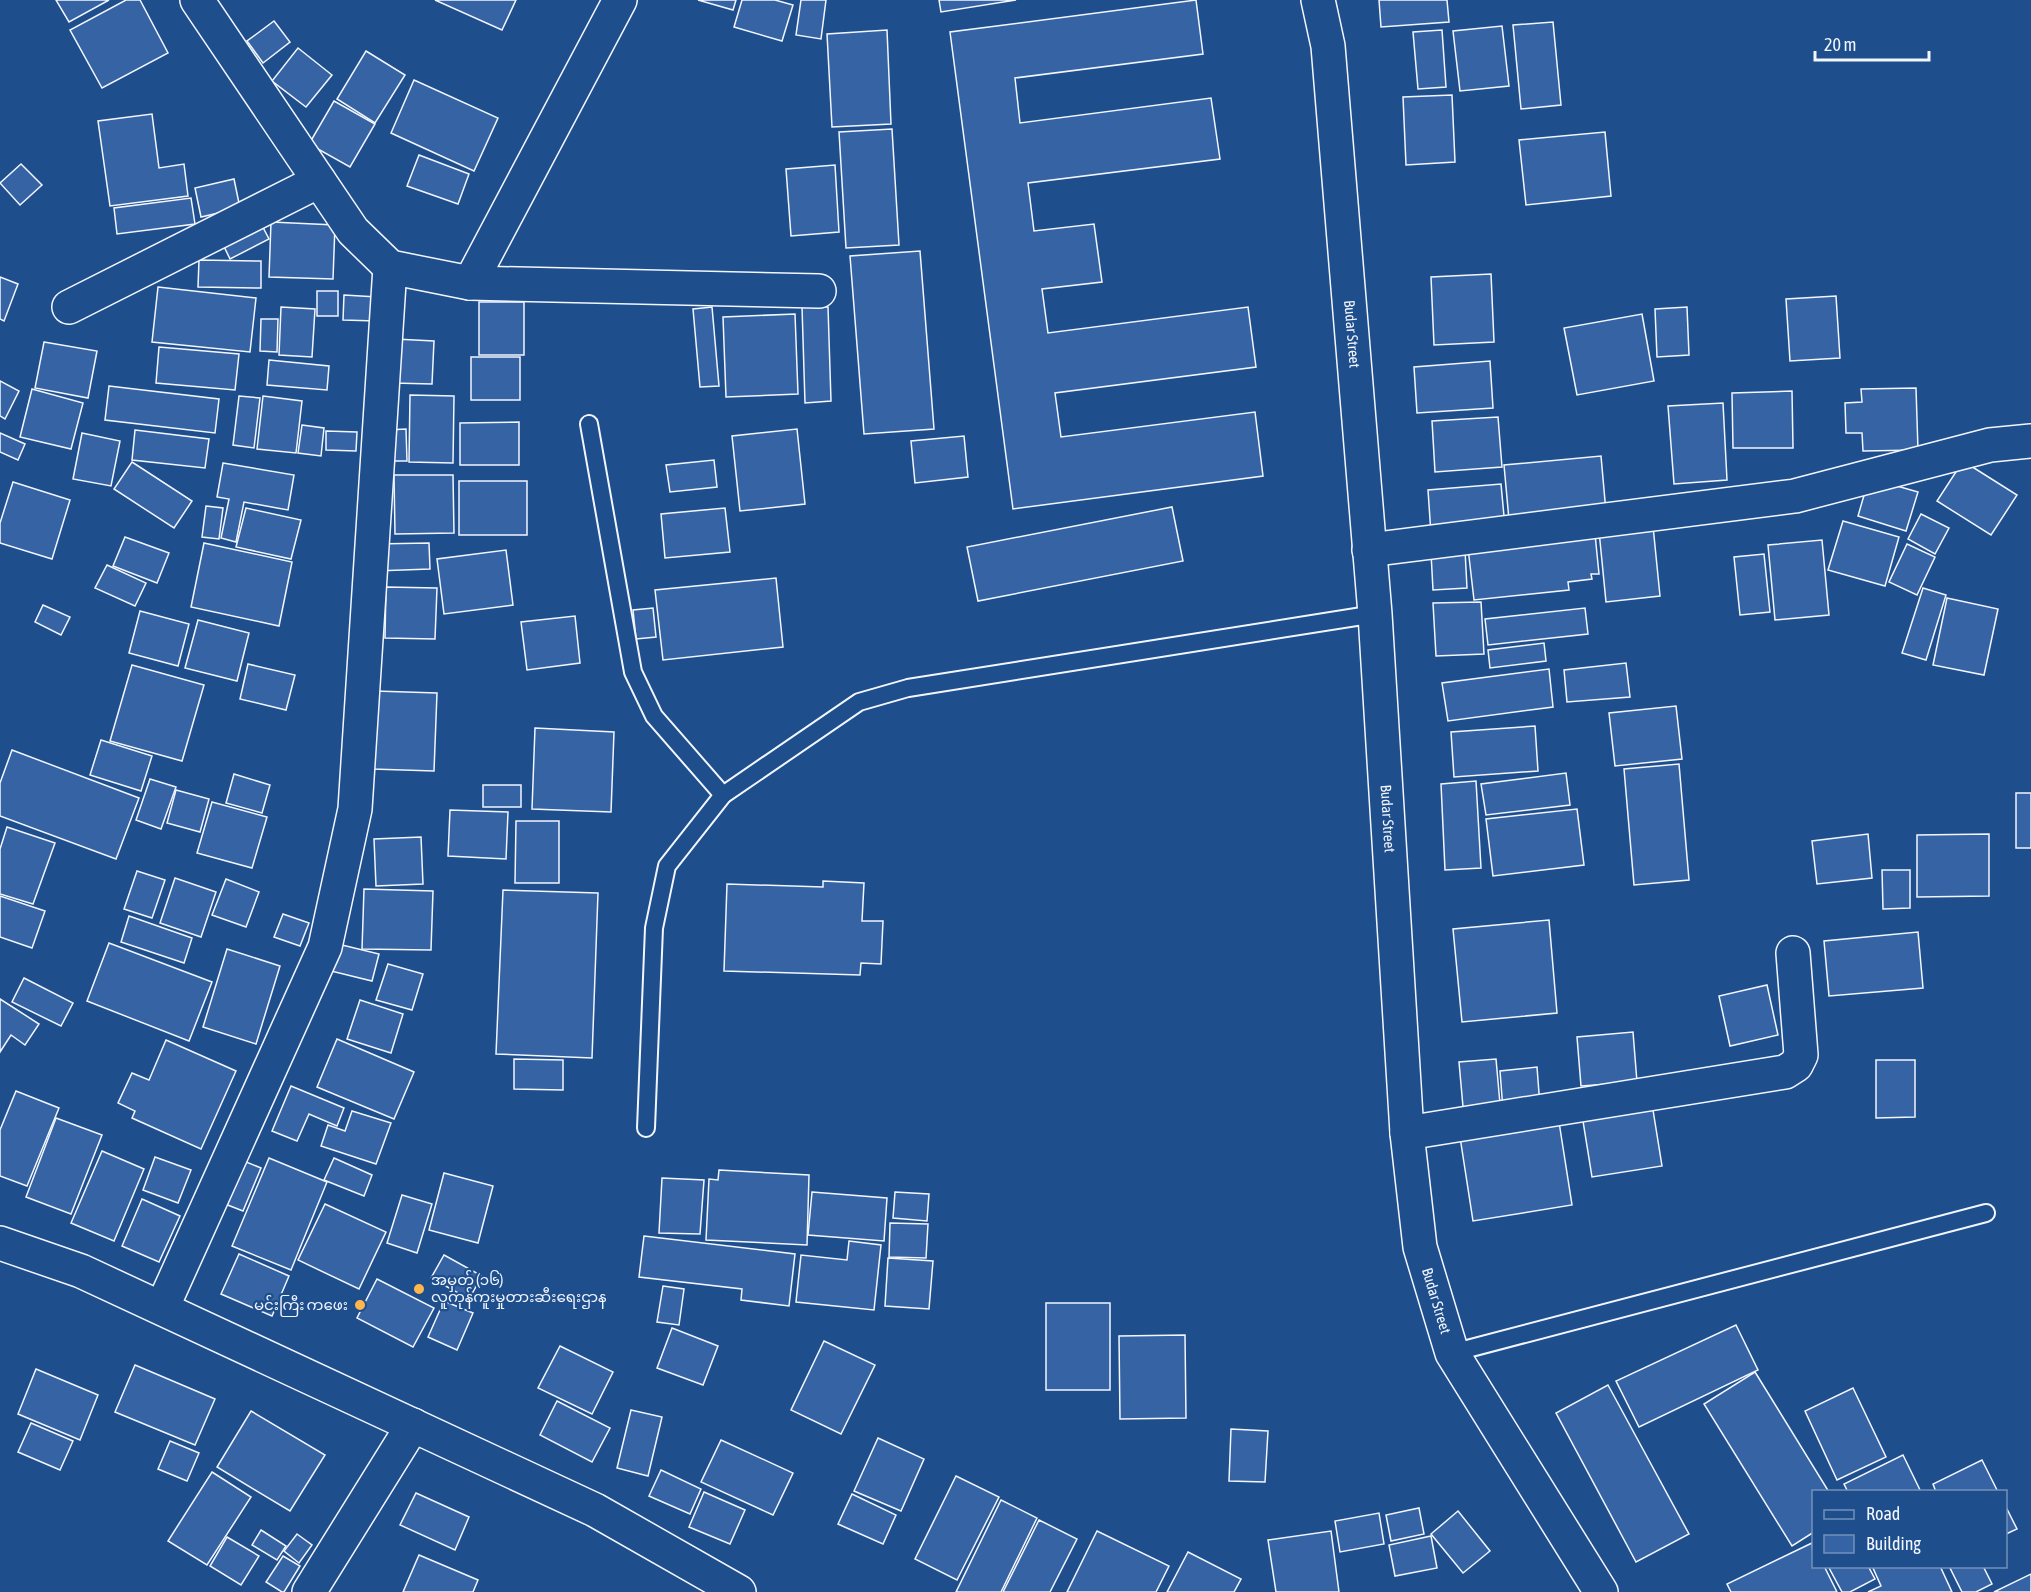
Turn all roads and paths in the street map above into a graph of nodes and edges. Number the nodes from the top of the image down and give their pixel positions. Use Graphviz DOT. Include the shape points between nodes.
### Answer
graph roads {
  1 [pos="197,0"];
  2 [pos="620,0"];
  3 [pos="1318,0"];
  4 [pos="319,181"];
  5 [pos="390,267"];
  6 [pos="470,283"];
  7 [pos="819,291"];
  8 [pos="69,307"];
  9 [pos="589,424"];
  10 [pos="2031,441"];
  11 [pos="1369,550"];
  12 [pos="1374,614"];
  13 [pos="723,795"];
  14 [pos="1794,953"];
  15 [pos="646,1128"];
  16 [pos="1407,1133"];
  17 [pos="1986,1213"];
  18 [pos="0,1243"];
  19 [pos="162,1308"];
  20 [pos="1452,1353"];
  21 [pos="413,1425"];
  22 [pos="309,1592"];
  23 [pos="739,1592"];
  24 [pos="1601,1592"];
  1 -- 4 [label="street"];
  2 -- 6 [label="street"];
  3 -- 11 [label="street, Budar Street" via="1328,46"];
  4 -- 5 [label="street" via="353,231"];
  4 -- 8 [label="street"];
  5 -- 6 [label="street"];
  5 -- 19 [label="street" via="356,808 325,947"];
  6 -- 7 [label="street"];
  9 -- 13 [label="lane" via="633,672 654,716"];
  10 -- 11 [label="street" via="1990,445 1795,495"];
  11 -- 12 [label="street, Budar Street"];
  12 -- 13 [label="lane" via="908,688 859,702"];
  12 -- 16 [label="street, Budar Street"];
  13 -- 15 [label="lane" via="667,866 654,928"];
  14 -- 16 [label="street" via="1801,1055 1796,1065 1785,1072"];
  16 -- 20 [label="street, Budar Street" via="1420,1247"];
  17 -- 20 [label="lane"];
  18 -- 19 [label="street" via="81,1271"];
  19 -- 21 [label="street"];
  20 -- 24 [label="street, Budar Street"];
  21 -- 22 [label="street"];
  21 -- 23 [label="street" via="595,1510"];
}
